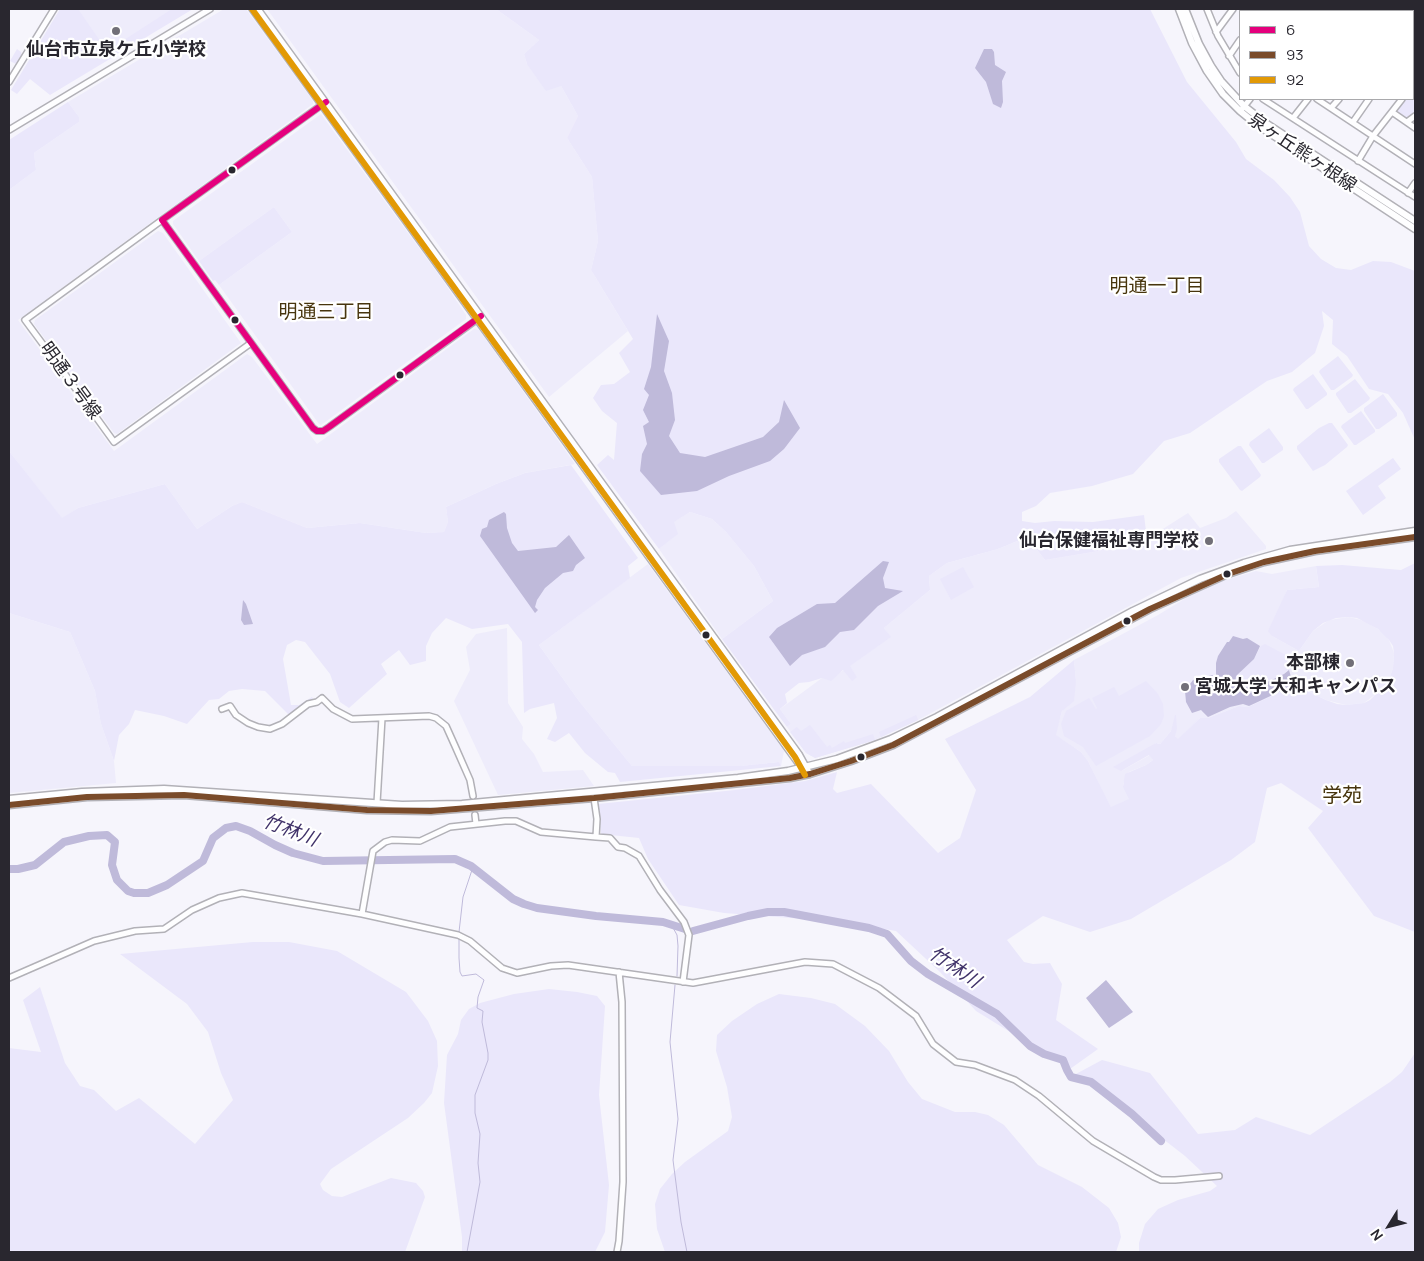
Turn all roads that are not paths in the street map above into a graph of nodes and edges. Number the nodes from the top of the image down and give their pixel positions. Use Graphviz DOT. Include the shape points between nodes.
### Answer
graph roads {
  1 [pos="54,9"];
  2 [pos="210,9"];
  3 [pos="252,9"];
  4 [pos="258,9"];
  5 [pos="1179,9"];
  6 [pos="1185,9"];
  7 [pos="1207,9"];
  8 [pos="1233,9"];
  9 [pos="1216,32"];
  10 [pos="1239,41"];
  11 [pos="1229,56"];
  12 [pos="1239,71"];
  13 [pos="9,82"];
  14 [pos="1249,100"];
  15 [pos="1264,100"];
  16 [pos="1276,100"];
  17 [pos="1307,100"];
  18 [pos="1319,100"];
  19 [pos="1338,100"];
  20 [pos="1368,100"];
  21 [pos="1401,100"];
  22 [pos="324,103"];
  23 [pos="1272,105"];
  24 [pos="1331,108"];
  25 [pos="1242,109"];
  26 [pos="1392,112"];
  27 [pos="1415,116"];
  28 [pos="1293,118"];
  29 [pos="1353,122"];
  30 [pos="1406,122"];
  31 [pos="1415,128"];
  32 [pos="9,130"];
  33 [pos="1373,136"];
  34 [pos="1358,160"];
  35 [pos="1415,164"];
  36 [pos="1415,183"];
  37 [pos="1408,193"];
  38 [pos="1415,197"];
  39 [pos="162,220"];
  40 [pos="1415,221"];
  41 [pos="1415,229"];
  42 [pos="479,317"];
  43 [pos="251,342"];
  44 [pos="1415,531"];
  45 [pos="1415,537"];
  46 [pos="222,709"];
  47 [pos="382,718"];
  48 [pos="806,771"];
  49 [pos="473,796"];
  50 [pos="594,798"];
  51 [pos="9,799"];
  52 [pos="377,803"];
  53 [pos="9,805"];
  54 [pos="475,815"];
  55 [pos="476,824"];
  56 [pos="596,837"];
  57 [pos="362,914"];
  58 [pos="619,972"];
  59 [pos="9,978"];
  60 [pos="683,982"];
  61 [pos="1219,1176"];
  62 [pos="617,1252"];
  1 -- 13 [label="street"];
  2 -- 32 [label="street"];
  3 -- 22 [label="street"];
  4 -- 22 [label="street"];
  5 -- 25 [label="main road, 泉ヶ丘熊ヶ根線" via="1207,71 1223,94"];
  6 -- 25 [label="main road, 泉ヶ丘熊ヶ根線" via="1211,66"];
  7 -- 9 [label="street"];
  8 -- 9 [label="street"];
  9 -- 11 [label="street"];
  10 -- 11 [label="street"];
  11 -- 12 [label="street"];
  14 -- 25 [label="street"];
  15 -- 23 [label="street"];
  16 -- 23 [label="street"];
  17 -- 28 [label="street"];
  18 -- 24 [label="street"];
  19 -- 24 [label="street"];
  20 -- 29 [label="street"];
  21 -- 26 [label="street"];
  22 -- 39 [label="street"];
  22 -- 42 [label="street"];
  23 -- 28 [label="street"];
  24 -- 29 [label="street"];
  25 -- 40 [label="main road, 泉ヶ丘熊ヶ根線"];
  25 -- 41 [label="main road, 泉ヶ丘熊ヶ根線" via="1256,124"];
  26 -- 30 [label="street"];
  26 -- 33 [label="street"];
  27 -- 30 [label="street"];
  28 -- 34 [label="street"];
  29 -- 33 [label="street"];
  30 -- 31 [label="street"];
  33 -- 34 [label="street"];
  33 -- 35 [label="street"];
  34 -- 37 [label="street"];
  36 -- 37 [label="street"];
  37 -- 38 [label="street"];
  39 -- 43 [label="street"];
  39 -- 43 [label="street, 明通３号線" via="26,320 64,374 114,442"];
  42 -- 43 [label="street" via="320,431 313,428"];
  42 -- 48 [label="street"];
  44 -- 48 [label="main road" via="1290,550 1200,579 1133,611 937,717 891,739"];
  45 -- 48 [label="main road" via="1315,551 1264,562 1214,579 1150,609 893,745 873,754"];
  46 -- 47 [label="street" via="230,706 248,723 270,729 322,698 352,719"];
  47 -- 49 [label="street" via="429,716 441,721 470,780"];
  47 -- 52 [label="street"];
  48 -- 50 [label="main road" via="763,781"];
  48 -- 52 [label="main road" via="462,804"];
  50 -- 53 [label="main road" via="431,812 184,795 87,797"];
  50 -- 56 [label="street"];
  51 -- 52 [label="main road" via="164,789"];
  54 -- 55 [label="street"];
  55 -- 56 [label="street" via="516,821 541,832"];
  55 -- 57 [label="street" via="450,827 420,841 392,840 373,851"];
  56 -- 60 [label="street" via="610,838 618,847 639,856 684,922 689,935"];
  57 -- 58 [label="street" via="458,935 502,968 514,973 563,965"];
  57 -- 59 [label="street" via="242,893 192,910 164,928 94,941"];
  58 -- 60 [label="street"];
  58 -- 62 [label="street" via="623,1182"];
  60 -- 61 [label="street" via="693,983 805,962 834,964 880,988 916,1016 933,1044 956,1062 975,1065 1015,1080 1093,1141 1154,1177 1175,1180"];
}
